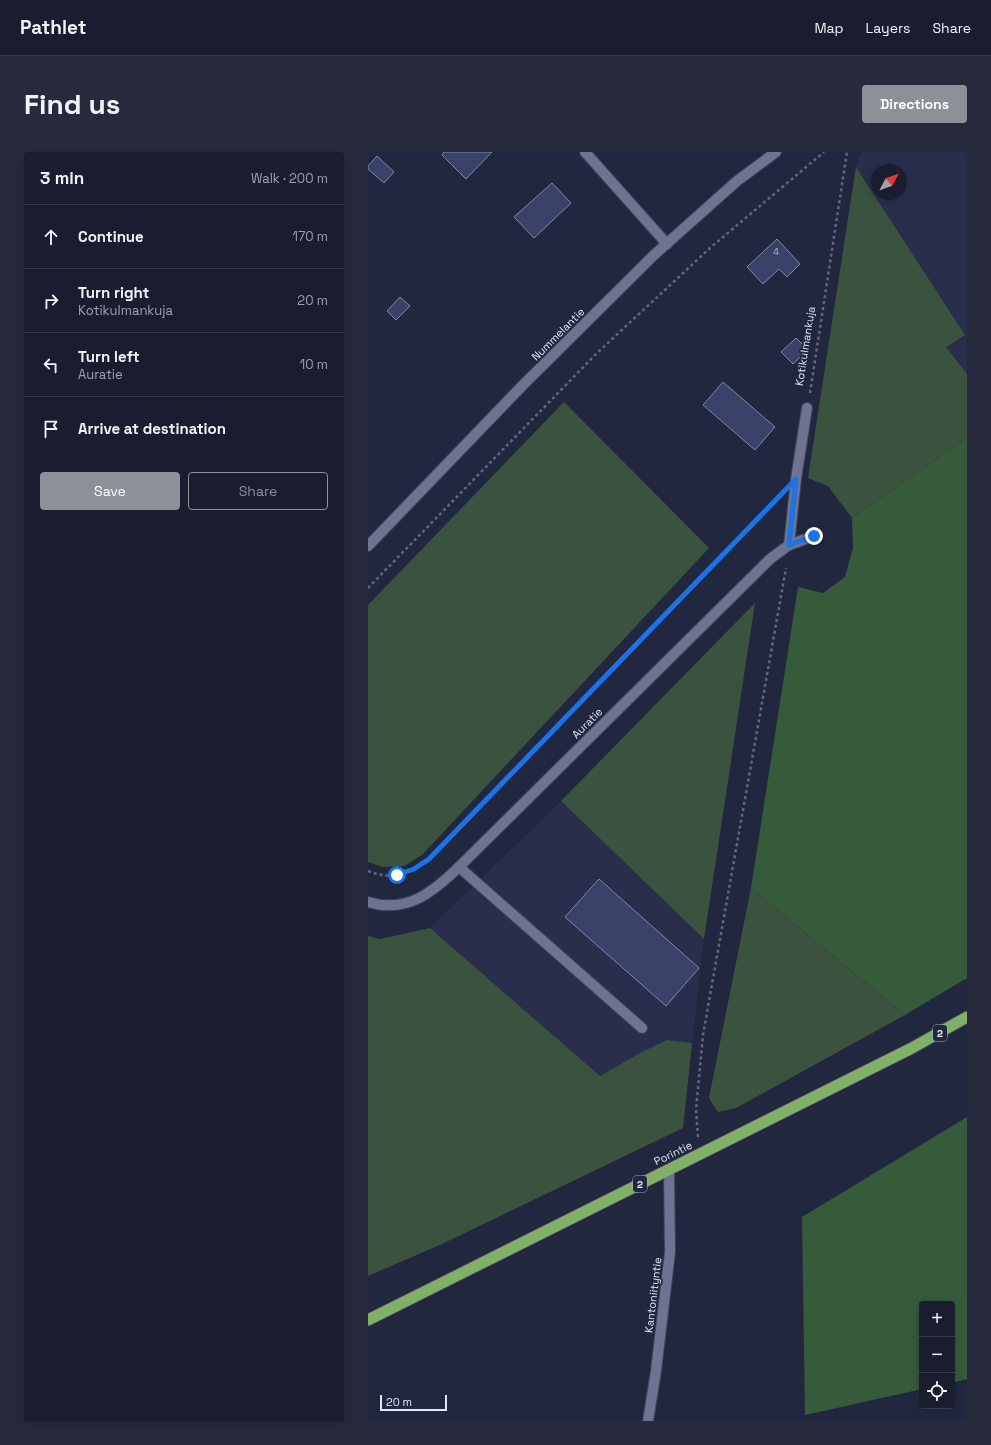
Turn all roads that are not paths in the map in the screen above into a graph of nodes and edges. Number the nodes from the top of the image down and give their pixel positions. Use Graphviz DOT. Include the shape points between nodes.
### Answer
graph roads {
  1 [pos="585,152"];
  2 [pos="776,152"];
  3 [pos="667,244"];
  4 [pos="807,408"];
  5 [pos="814,536"];
  6 [pos="789,545"];
  7 [pos="368,546"];
  8 [pos="459,866"];
  9 [pos="368,902"];
  10 [pos="967,1017"];
  11 [pos="642,1028"];
  12 [pos="669,1170"];
  13 [pos="368,1320"];
  14 [pos="648,1421"];
  1 -- 3 [label="street"];
  2 -- 3 [label="street, Nummelantie" via="737,181"];
  3 -- 7 [label="street, Nummelantie" via="522,386"];
  4 -- 6 [label="street"];
  5 -- 6 [label="street, Auratie"];
  6 -- 8 [label="street, Auratie" via="770,559"];
  8 -- 9 [label="street, Auratie" via="427,895 409,903 380,906"];
  8 -- 11 [label="street"];
  10 -- 12 [label="highway, Porintie / 2" via="912,1048"];
  12 -- 13 [label="highway, Porintie / 2"];
  12 -- 14 [label="street, Kantoniityntie" via="670,1252"];
}
